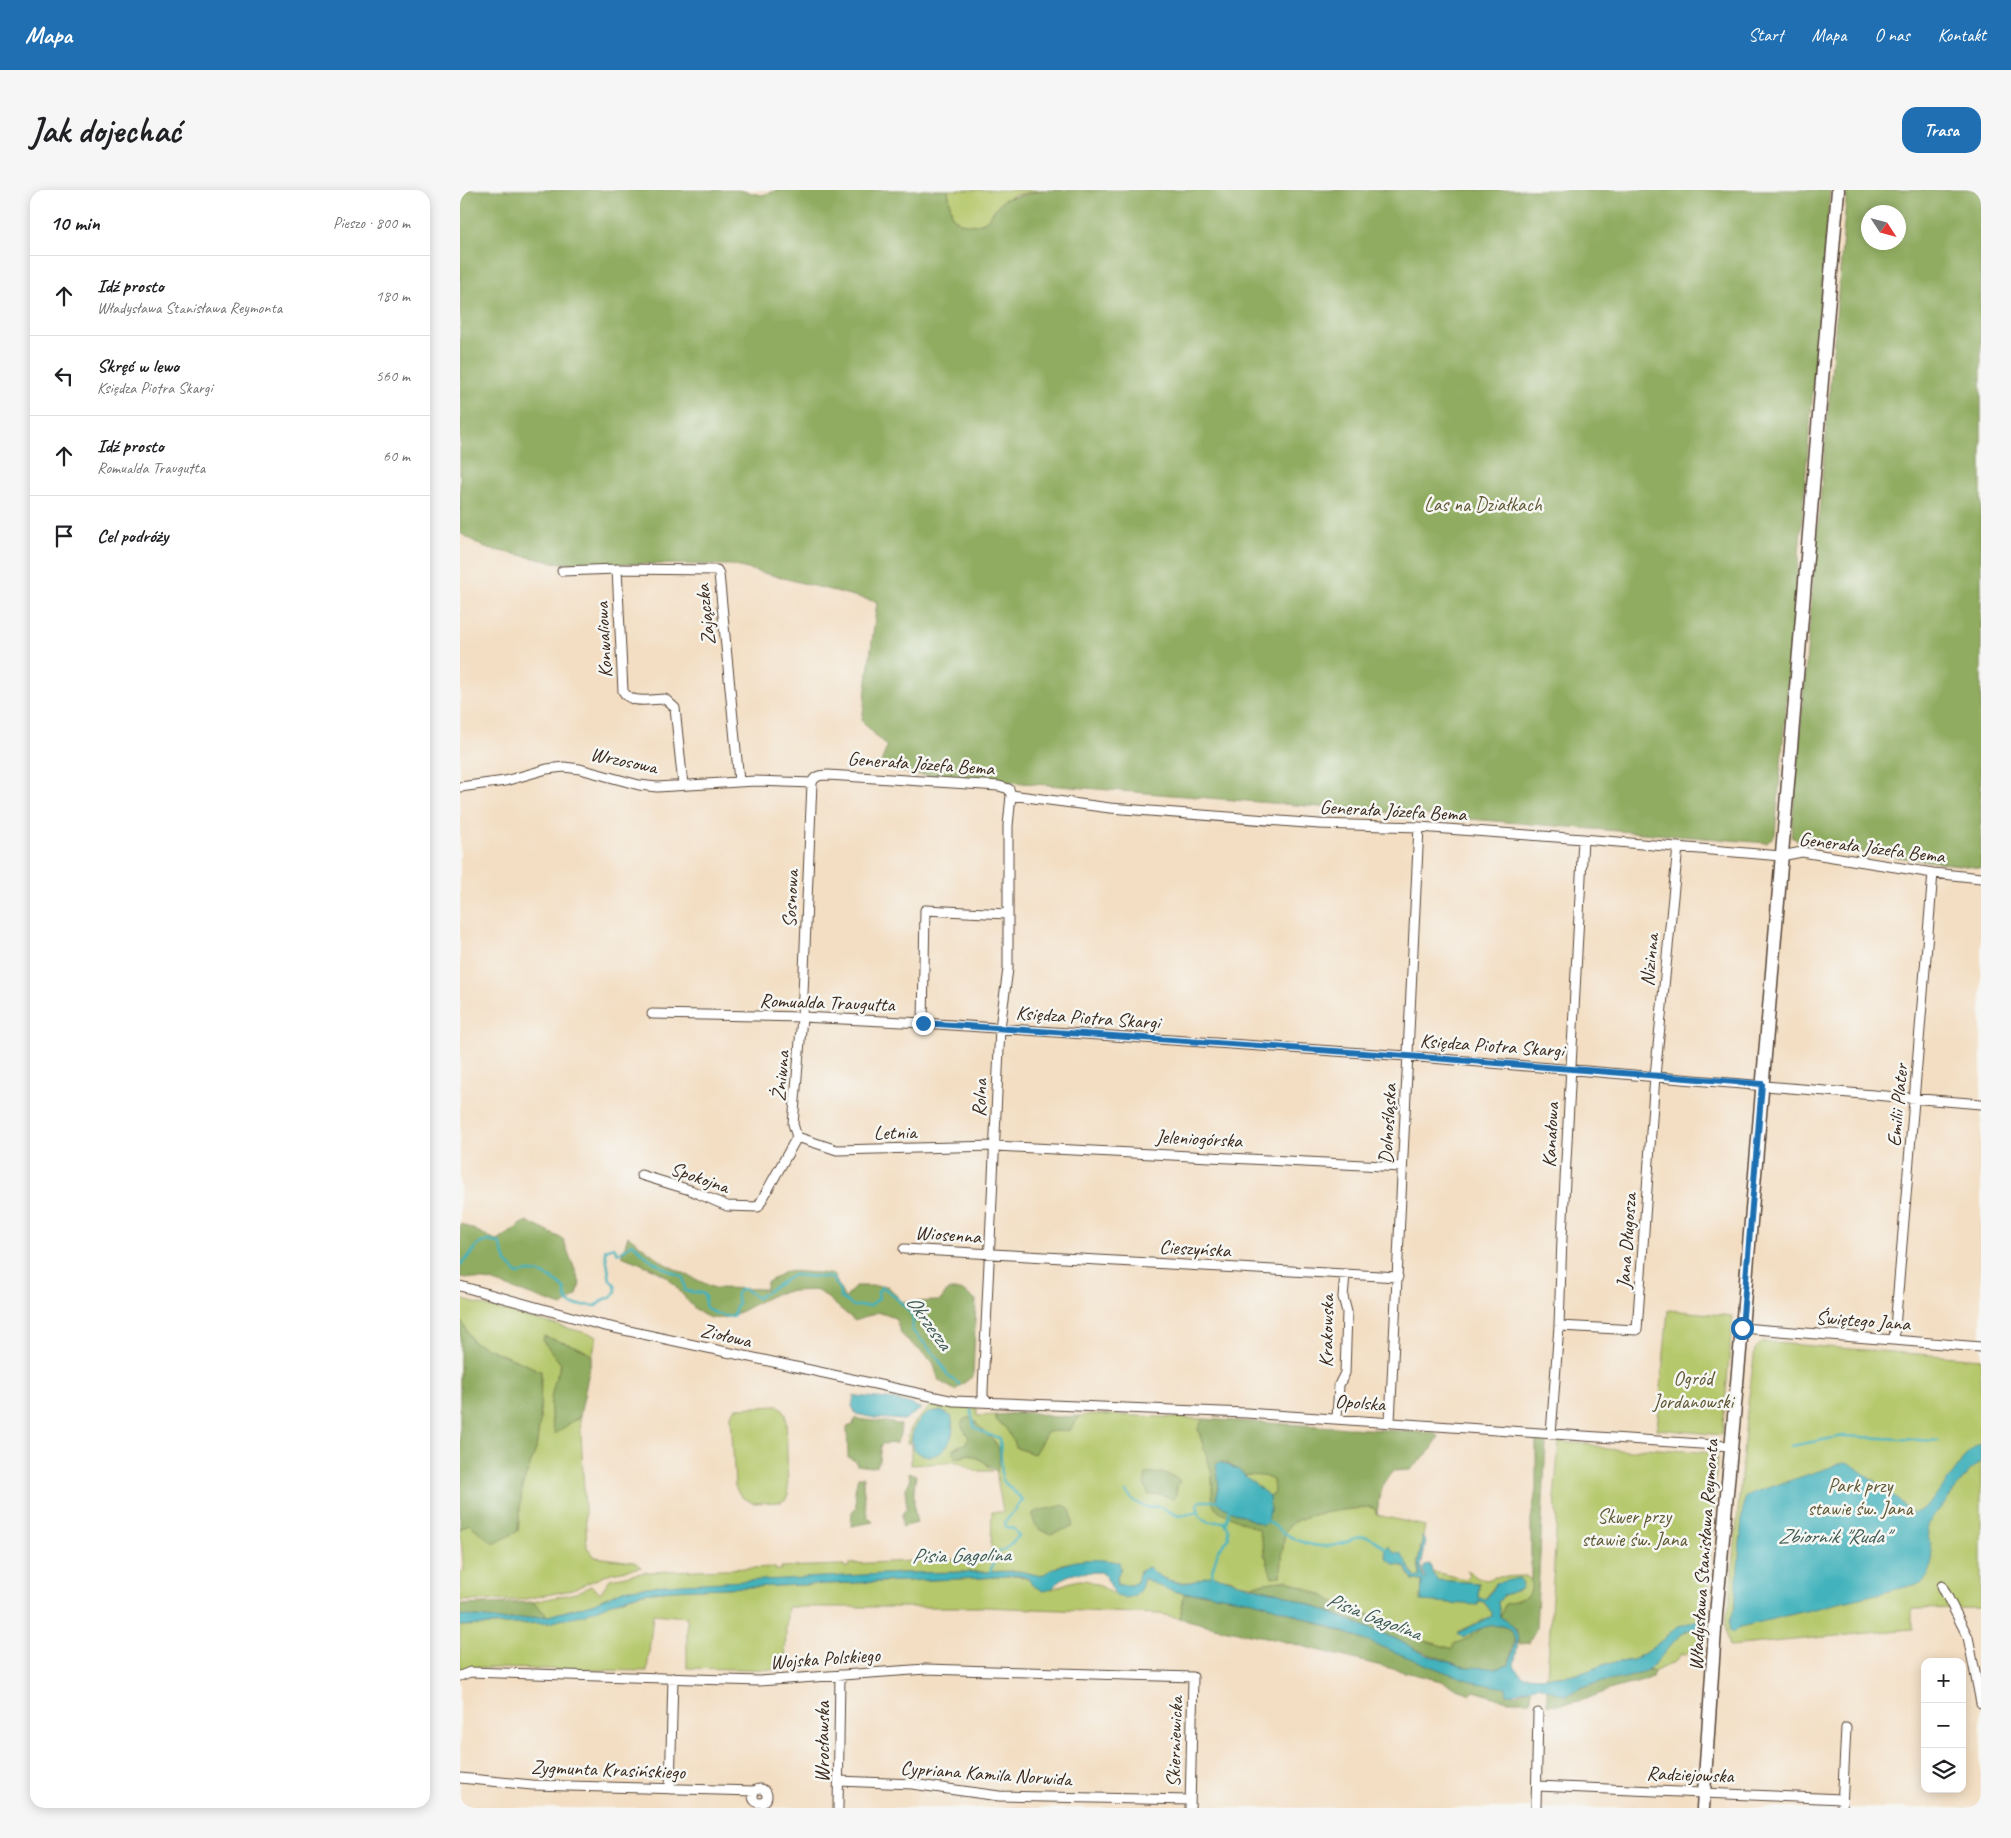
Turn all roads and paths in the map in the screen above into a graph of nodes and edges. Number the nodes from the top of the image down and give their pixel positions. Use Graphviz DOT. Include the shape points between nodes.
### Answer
graph roads {
  1 [pos="1838,190"];
  2 [pos="617,569"];
  3 [pos="562,571"];
  4 [pos="739,781"];
  5 [pos="812,783"];
  6 [pos="684,785"];
  7 [pos="460,788"];
  8 [pos="1011,795"];
  9 [pos="1419,827"];
  10 [pos="1583,839"];
  11 [pos="1678,847"];
  12 [pos="1781,856"];
  13 [pos="1933,873"];
  14 [pos="1981,878"];
  15 [pos="1007,914"];
  16 [pos="652,1014"];
  17 [pos="802,1017"];
  18 [pos="923,1023"];
  19 [pos="1000,1028"];
  20 [pos="1407,1056"];
  21 [pos="1571,1068"];
  22 [pos="1656,1076"];
  23 [pos="1762,1084"];
  24 [pos="1916,1098"];
  25 [pos="1981,1104"];
  26 [pos="797,1137"];
  27 [pos="995,1146"];
  28 [pos="1402,1167"];
  29 [pos="641,1175"];
  30 [pos="904,1249"];
  31 [pos="990,1254"];
  32 [pos="1345,1274"];
  33 [pos="1398,1277"];
  34 [pos="460,1286"];
  35 [pos="1559,1326"];
  36 [pos="1742,1328"];
  37 [pos="1894,1340"];
  38 [pos="1981,1347"];
  39 [pos="987,1402"];
  40 [pos="1337,1418"];
  41 [pos="1390,1422"];
  42 [pos="1551,1434"];
  43 [pos="1730,1446"];
  44 [pos="1942,1586"];
  45 [pos="840,1675"];
  46 [pos="460,1676"];
  47 [pos="1194,1677"];
  48 [pos="673,1678"];
  49 [pos="1981,1703"];
  50 [pos="1538,1713"];
  51 [pos="1846,1728"];
  52 [pos="460,1778"];
  53 [pos="839,1781"];
  54 [pos="1537,1786"];
  55 [pos="670,1789"];
  56 [pos="755,1791"];
  57 [pos="1704,1792"];
  58 [pos="1842,1803"];
  59 [pos="1190,1804"];
  60 [pos="838,1808"];
  61 [pos="1536,1808"];
  62 [pos="1702,1808"];
  1 -- 12 [label="main road, Władysława Stanisława Reymonta"];
  2 -- 3 [label="street, Zajączka"];
  2 -- 4 [label="street, Zajączka" via="717,570"];
  2 -- 6 [label="street, Konwaliowa" via="623,690 626,697 633,700 665,699 675,708"];
  4 -- 5 [label="street, Wrzosowa"];
  4 -- 6 [label="street, Wrzosowa"];
  5 -- 8 [label="street, Generała Józefa Bema" via="816,777 828,775 1004,787"];
  5 -- 17 [label="street, Sosnowa"];
  6 -- 7 [label="street, Wrzosowa" via="639,785 564,767"];
  8 -- 9 [label="street, Generała Józefa Bema" via="1110,808 1319,824"];
  8 -- 15 [label="street, Rolna"];
  9 -- 10 [label="street, Generała Józefa Bema"];
  9 -- 20 [label="street, Dolnośląska"];
  10 -- 11 [label="street, Generała Józefa Bema"];
  10 -- 21 [label="street, Kanałowa"];
  11 -- 12 [label="street, Generała Józefa Bema"];
  11 -- 22 [label="street, Nizinna"];
  12 -- 13 [label="street, Generała Józefa Bema" via="1802,852"];
  12 -- 23 [label="main road, Władysława Stanisława Reymonta"];
  13 -- 14 [label="street, Generała Józefa Bema"];
  13 -- 24 [label="street, Emilii Plater"];
  15 -- 18 [label="street" via="925,910"];
  15 -- 19 [label="street, Rolna" via="1008,968"];
  16 -- 17 [label="street, Romualda Traugutta"];
  17 -- 18 [label="street, Romualda Traugutta"];
  17 -- 26 [label="street, Żniwna" via="793,1124"];
  18 -- 19 [label="street, Romualda Traugutta"];
  19 -- 20 [label="street, Księdza Piotra Skargi"];
  19 -- 27 [label="street, Rolna"];
  20 -- 21 [label="street, Księdza Piotra Skargi"];
  20 -- 28 [label="street, Dolnośląska"];
  21 -- 22 [label="street, Księdza Piotra Skargi"];
  21 -- 35 [label="street, Kanałowa"];
  22 -- 23 [label="street, Księdza Piotra Skargi"];
  22 -- 35 [label="street, Jana Długosza" via="1637,1330"];
  23 -- 24 [label="street, Księdza Piotra Skargi"];
  23 -- 36 [label="main road, Władysława Stanisława Reymonta"];
  24 -- 25 [label="street, Księdza Piotra Skargi"];
  24 -- 37 [label="street, Emilii Plater"];
  26 -- 27 [label="street, Letnia" via="837,1150"];
  26 -- 29 [label="street, Spokojna" via="758,1207 727,1206 690,1190"];
  27 -- 28 [label="street, Jeleniogórska"];
  27 -- 31 [label="street, Rolna"];
  28 -- 33 [label="street, Dolnośląska"];
  30 -- 31 [label="street, Wiosenna"];
  31 -- 32 [label="street, Cieszyńska"];
  31 -- 39 [label="street, Rolna" via="983,1397"];
  32 -- 33 [label="street, Cieszyńska"];
  32 -- 40 [label="street, Krakowska" via="1345,1373 1339,1385"];
  33 -- 41 [label="street, Dolnośląska"];
  34 -- 39 [label="street, Ziołowa" via="601,1325 954,1401"];
  35 -- 42 [label="street, Kanałowa"];
  36 -- 37 [label="street, Świętego Jana"];
  36 -- 43 [label="main road, Władysława Stanisława Reymonta"];
  37 -- 38 [label="street, Świętego Jana"];
  39 -- 40 [label="street, Opolska"];
  40 -- 41 [label="street, Opolska"];
  41 -- 42 [label="street, Opolska"];
  42 -- 43 [label="street, Opolska"];
  43 -- 57 [label="main road, Władysława Stanisława Reymonta"];
  44 -- 49 [label="street" via="1968,1637"];
  45 -- 47 [label="street, Wojska Polskiego" via="926,1669"];
  45 -- 48 [label="street, Wojska Polskiego" via="759,1681"];
  45 -- 53 [label="street, Wrocławska"];
  46 -- 48 [label="street, Wojska Polskiego" via="470,1672"];
  47 -- 59 [label="street, Skierniewicka"];
  48 -- 55 [label="street"];
  50 -- 54 [label="street"];
  51 -- 58 [label="street"];
  52 -- 55 [label="street, Zygmunta Krasińskiego" via="532,1785"];
  53 -- 59 [label="street, Cypriana Kamila Norwida" via="912,1784 999,1796"];
  53 -- 60 [label="street, Wrocławska"];
  54 -- 57 [label="street, Radziejowska"];
  54 -- 61 [label="street"];
  55 -- 56 [label="street, Zygmunta Krasińskiego"];
  57 -- 58 [label="street, Radziejowska"];
  57 -- 62 [label="main road, Władysława Stanisława Reymonta"];
}
